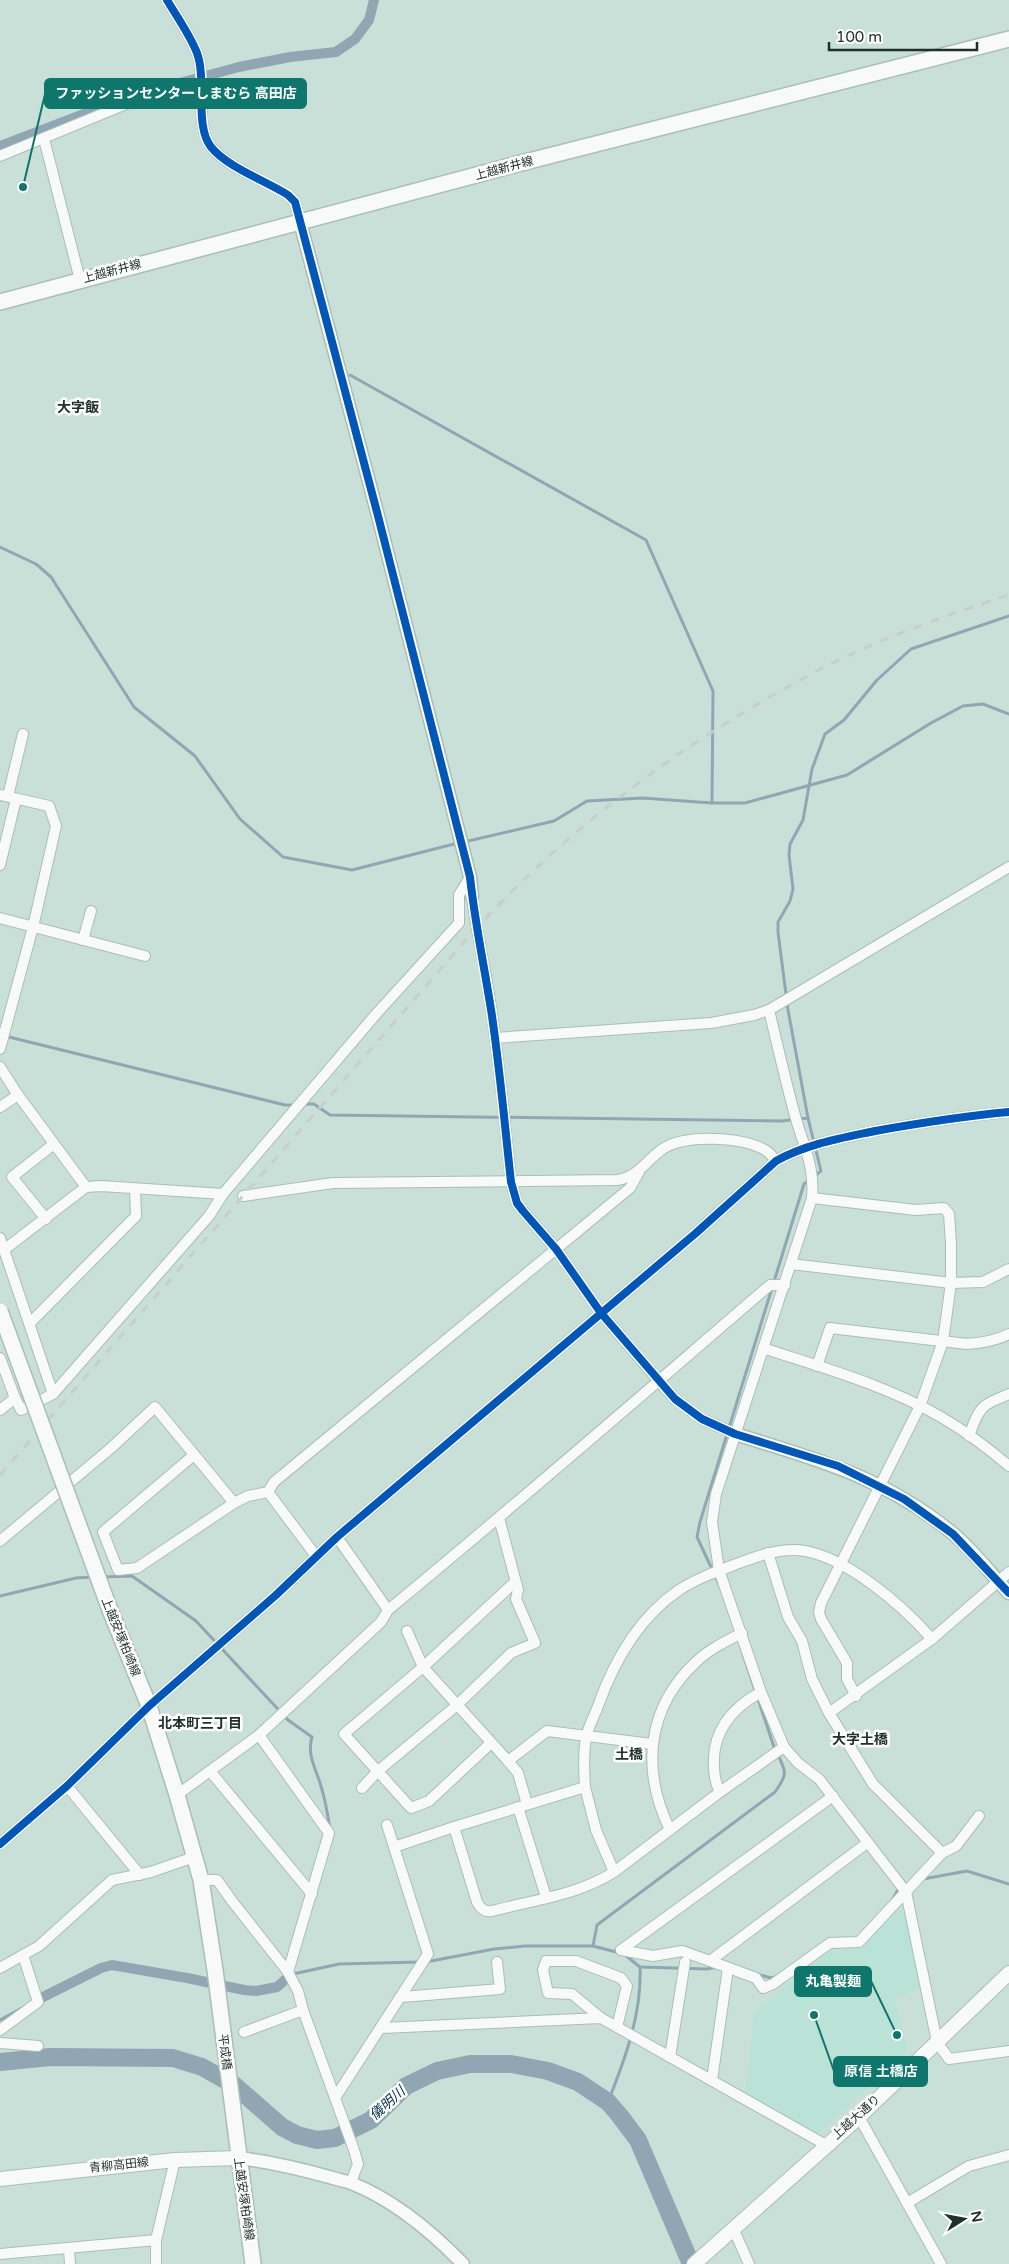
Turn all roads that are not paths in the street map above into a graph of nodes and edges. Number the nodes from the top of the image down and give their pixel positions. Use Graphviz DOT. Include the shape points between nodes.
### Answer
graph roads {
  1 [pos="167,0"];
  2 [pos="1009,38"];
  3 [pos="202,84"];
  4 [pos="44,139"];
  5 [pos="0,156"];
  6 [pos="300,222"];
  7 [pos="80,280"];
  8 [pos="0,302"];
  9 [pos="23,734"];
  10 [pos="8,797"];
  11 [pos="0,865"];
  12 [pos="1009,867"];
  13 [pos="470,878"];
  14 [pos="472,896"];
  15 [pos="91,911"];
  16 [pos="0,918"];
  17 [pos="33,927"];
  18 [pos="83,940"];
  19 [pos="145,956"];
  20 [pos="770,1010"];
  21 [pos="496,1038"];
  22 [pos="0,1049"];
  23 [pos="0,1067"];
  24 [pos="18,1095"];
  25 [pos="0,1107"];
  26 [pos="1009,1112"];
  27 [pos="54,1144"];
  28 [pos="807,1147"];
  29 [pos="776,1161"];
  30 [pos="639,1171"];
  31 [pos="511,1182"];
  32 [pos="86,1187"];
  33 [pos="136,1188"];
  34 [pos="223,1194"];
  35 [pos="243,1196"];
  36 [pos="812,1198"];
  37 [pos="46,1219"];
  38 [pos="0,1238"];
  39 [pos="5,1249"];
  40 [pos="556,1249"];
  41 [pos="791,1264"];
  42 [pos="1009,1269"];
  43 [pos="950,1283"];
  44 [pos="785,1285"];
  45 [pos="0,1311"];
  46 [pos="601,1313"];
  47 [pos="30,1323"];
  48 [pos="1009,1334"];
  49 [pos="943,1341"];
  50 [pos="763,1348"];
  51 [pos="0,1358"];
  52 [pos="817,1366"];
  53 [pos="659,1381"];
  54 [pos="53,1394"];
  55 [pos="1009,1394"];
  56 [pos="15,1398"];
  57 [pos="920,1406"];
  58 [pos="0,1410"];
  59 [pos="735,1434"];
  60 [pos="970,1436"];
  61 [pos="194,1455"];
  62 [pos="1009,1466"];
  63 [pos="880,1485"];
  64 [pos="268,1492"];
  65 [pos="234,1503"];
  66 [pos="499,1518"];
  67 [pos="337,1537"];
  68 [pos="0,1541"];
  69 [pos="768,1553"];
  70 [pos="316,1556"];
  71 [pos="840,1565"];
  72 [pos="719,1570"];
  73 [pos="1009,1572"];
  74 [pos="515,1582"];
  75 [pos="998,1582"];
  76 [pos="1009,1593"];
  77 [pos="388,1610"];
  78 [pos="407,1631"];
  79 [pos="742,1633"];
  80 [pos="932,1639"];
  81 [pos="423,1667"];
  82 [pos="761,1692"];
  83 [pos="856,1696"];
  84 [pos="149,1706"];
  85 [pos="456,1706"];
  86 [pos="829,1713"];
  87 [pos="259,1735"];
  88 [pos="586,1736"];
  89 [pos="491,1743"];
  90 [pos="652,1744"];
  91 [pos="784,1747"];
  92 [pos="508,1762"];
  93 [pos="210,1771"];
  94 [pos="378,1772"];
  95 [pos="67,1786"];
  96 [pos="585,1787"];
  97 [pos="362,1788"];
  98 [pos="720,1792"];
  99 [pos="177,1796"];
  100 [pos="833,1796"];
  101 [pos="523,1806"];
  102 [pos="979,1816"];
  103 [pos="387,1825"];
  104 [pos="454,1827"];
  105 [pos="670,1830"];
  106 [pos="866,1843"];
  107 [pos="0,1844"];
  108 [pos="394,1847"];
  109 [pos="942,1853"];
  110 [pos="194,1857"];
  111 [pos="614,1872"];
  112 [pos="140,1875"];
  113 [pos="201,1880"];
  114 [pos="906,1892"];
  115 [pos="312,1894"];
  116 [pos="546,1897"];
  117 [pos="22,1956"];
  118 [pos="710,1961"];
  119 [pos="497,1962"];
  120 [pos="685,1962"];
  121 [pos="0,1968"];
  122 [pos="728,1968"];
  123 [pos="215,1970"];
  124 [pos="288,1972"];
  125 [pos="1009,1973"];
  126 [pos="402,1996"];
  127 [pos="302,2010"];
  128 [pos="601,2018"];
  129 [pos="617,2027"];
  130 [pos="382,2028"];
  131 [pos="0,2030"];
  132 [pos="244,2032"];
  133 [pos="937,2042"];
  134 [pos="0,2043"];
  135 [pos="38,2046"];
  136 [pos="1009,2051"];
  137 [pos="670,2057"];
  138 [pos="712,2080"];
  139 [pos="335,2098"];
  140 [pos="859,2117"];
  141 [pos="236,2134"];
  142 [pos="826,2144"];
  143 [pos="1009,2155"];
  144 [pos="239,2158"];
  145 [pos="176,2160"];
  146 [pos="0,2179"];
  147 [pos="351,2182"];
  148 [pos="907,2203"];
  149 [pos="733,2228"];
  150 [pos="156,2240"];
  151 [pos="69,2249"];
  152 [pos="0,2254"];
  153 [pos="698,2261"];
  154 [pos="70,2264"];
  155 [pos="156,2264"];
  156 [pos="253,2264"];
  157 [pos="463,2264"];
  158 [pos="749,2264"];
  159 [pos="941,2264"];
  1 -- 3 [label="street" via="197,54"];
  2 -- 6 [label="main road, 上越新井線"];
  3 -- 4 [label="street" via="132,102"];
  3 -- 6 [label="street" via="203,124 209,145 234,164 288,194 295,202"];
  4 -- 5 [label="street"];
  4 -- 7 [label="street"];
  6 -- 7 [label="main road, 上越新井線"];
  6 -- 13 [label="street" via="373,493"];
  7 -- 8 [label="main road, 上越新井線"];
  9 -- 10 [label="street"];
  10 -- 11 [label="street"];
  10 -- 17 [label="street" via="49,806 56,826"];
  12 -- 20 [label="street"];
  13 -- 14 [label="street"];
  13 -- 34 [label="street" via="459,895 460,923 377,1012"];
  14 -- 21 [label="street"];
  15 -- 18 [label="street"];
  16 -- 17 [label="street"];
  17 -- 18 [label="street"];
  17 -- 22 [label="street"];
  18 -- 19 [label="street"];
  20 -- 21 [label="street" via="711,1023"];
  20 -- 28 [label="street" via="795,1114"];
  21 -- 31 [label="street"];
  23 -- 24 [label="street"];
  24 -- 25 [label="street"];
  24 -- 27 [label="street"];
  26 -- 28 [label="street" via="946,1118"];
  27 -- 32 [label="street"];
  27 -- 37 [label="street" via="12,1177"];
  28 -- 29 [label="street"];
  28 -- 36 [label="street" via="814,1180"];
  29 -- 30 [label="street" via="768,1151 732,1139 683,1141 664,1148"];
  29 -- 46 [label="street"];
  30 -- 31 [label="street" via="628,1179 617,1180"];
  30 -- 40 [label="street" via="630,1188"];
  31 -- 35 [label="street" via="333,1184"];
  31 -- 40 [label="street" via="517,1203"];
  32 -- 33 [label="street"];
  32 -- 37 [label="street"];
  33 -- 34 [label="street"];
  33 -- 47 [label="street" via="136,1216"];
  34 -- 54 [label="street" via="209,1216"];
  36 -- 41 [label="street"];
  36 -- 43 [label="street" via="916,1210 944,1208 952,1243"];
  37 -- 39 [label="street"];
  38 -- 39 [label="street"];
  39 -- 47 [label="street"];
  40 -- 46 [label="street"];
  40 -- 64 [label="street" via="274,1482"];
  41 -- 43 [label="street"];
  41 -- 44 [label="street"];
  42 -- 43 [label="street" via="982,1282"];
  43 -- 49 [label="street"];
  44 -- 50 [label="street"];
  44 -- 53 [label="street" via="770,1285"];
  45 -- 84 [label="main road, 上越安塚柏崎線, bridge" via="110,1610"];
  46 -- 53 [label="street"];
  46 -- 67 [label="street"];
  47 -- 54 [label="street"];
  48 -- 49 [label="street" via="984,1343"];
  49 -- 52 [label="street" via="830,1328"];
  49 -- 57 [label="street"];
  50 -- 52 [label="street"];
  50 -- 59 [label="street"];
  51 -- 56 [label="street"];
  52 -- 57 [label="street" via="881,1388"];
  53 -- 59 [label="street" via="675,1399 702,1419"];
  53 -- 66 [label="street"];
  54 -- 56 [label="street" via="21,1410"];
  55 -- 60 [label="street" via="978,1411"];
  56 -- 58 [label="street"];
  57 -- 60 [label="street"];
  57 -- 63 [label="street"];
  59 -- 63 [label="street" via="838,1466"];
  59 -- 72 [label="street" via="713,1507 713,1536"];
  60 -- 62 [label="street"];
  61 -- 65 [label="street"];
  61 -- 65 [label="street" via="103,1532 118,1570 137,1568"];
  61 -- 68 [label="street" via="155,1407"];
  63 -- 71 [label="street"];
  63 -- 75 [label="street" via="928,1514 953,1534"];
  64 -- 65 [label="street"];
  64 -- 70 [label="street"];
  66 -- 74 [label="street"];
  66 -- 77 [label="street"];
  67 -- 70 [label="street"];
  67 -- 77 [label="street"];
  69 -- 71 [label="street" via="796,1550 825,1557"];
  69 -- 72 [label="street"];
  69 -- 86 [label="street" via="788,1617 802,1641 812,1679"];
  70 -- 84 [label="street"];
  71 -- 80 [label="street" via="886,1594"];
  71 -- 83 [label="street" via="819,1612 847,1663 847,1679"];
  72 -- 79 [label="street"];
  72 -- 88 [label="street" via="677,1592 635,1633 613,1665"];
  73 -- 75 [label="street"];
  74 -- 81 [label="street"];
  74 -- 85 [label="street" via="518,1590 516,1599 535,1643 511,1653"];
  75 -- 76 [label="street"];
  75 -- 80 [label="street"];
  77 -- 87 [label="street" via="381,1622"];
  78 -- 81 [label="street"];
  79 -- 82 [label="street"];
  79 -- 90 [label="street" via="709,1652 675,1686 661,1712"];
  80 -- 83 [label="street"];
  81 -- 85 [label="street"];
  81 -- 94 [label="street" via="344,1734"];
  82 -- 91 [label="street"];
  82 -- 98 [label="street" via="736,1708 721,1729 713,1753 714,1776"];
  83 -- 86 [label="street"];
  84 -- 95 [label="street"];
  84 -- 99 [label="main road, 上越安塚柏崎線"];
  85 -- 89 [label="street"];
  85 -- 94 [label="street"];
  86 -- 109 [label="street" via="873,1784"];
  87 -- 93 [label="street"];
  87 -- 115 [label="street" via="329,1833"];
  88 -- 90 [label="street"];
  88 -- 92 [label="street" via="547,1731"];
  88 -- 96 [label="street"];
  89 -- 92 [label="street"];
  89 -- 94 [label="street" via="428,1801 411,1808"];
  90 -- 105 [label="street" via="653,1784"];
  91 -- 98 [label="street"];
  91 -- 100 [label="street"];
  92 -- 101 [label="street" via="518,1774"];
  93 -- 99 [label="street"];
  93 -- 115 [label="street"];
  94 -- 97 [label="street"];
  95 -- 107 [label="street"];
  95 -- 112 [label="street"];
  96 -- 101 [label="street"];
  96 -- 111 [label="street" via="596,1830"];
  98 -- 105 [label="street"];
  99 -- 110 [label="main road, 上越安塚柏崎線"];
  100 -- 106 [label="street"];
  100 -- 118 [label="street" via="621,1950 653,1956 682,1951"];
  101 -- 104 [label="street"];
  101 -- 116 [label="street"];
  102 -- 109 [label="street" via="956,1846"];
  103 -- 108 [label="street"];
  104 -- 108 [label="street"];
  104 -- 116 [label="street" via="482,1910 492,1911"];
  105 -- 111 [label="street"];
  106 -- 114 [label="street"];
  106 -- 118 [label="street"];
  108 -- 126 [label="street" via="428,1954"];
  109 -- 114 [label="street"];
  110 -- 112 [label="street"];
  110 -- 113 [label="main road, 上越安塚柏崎線"];
  111 -- 116 [label="street" via="583,1888"];
  112 -- 117 [label="street" via="112,1880 39,1946"];
  113 -- 123 [label="main road, 上越安塚柏崎線"];
  113 -- 124 [label="street" via="217,1880"];
  114 -- 122 [label="street" via="859,1942 830,1943 773,1984 763,1988 756,1978"];
  114 -- 133 [label="street"];
  115 -- 124 [label="street"];
  117 -- 121 [label="street"];
  117 -- 131 [label="street" via="38,2002"];
  118 -- 122 [label="street"];
  119 -- 126 [label="street" via="500,1989"];
  120 -- 137 [label="street"];
  122 -- 138 [label="street"];
  123 -- 141 [label="main road, 平成橋"];
  124 -- 127 [label="street" via="298,1991"];
  125 -- 133 [label="main road, 上越大通り"];
  126 -- 130 [label="street"];
  127 -- 132 [label="street"];
  127 -- 139 [label="street"];
  128 -- 129 [label="street"];
  128 -- 129 [label="street" via="572,1994 548,1993 542,1970 546,1961 576,1961 621,1978 627,1986"];
  128 -- 130 [label="street"];
  129 -- 137 [label="street"];
  130 -- 139 [label="street"];
  133 -- 136 [label="street" via="949,2059"];
  133 -- 140 [label="main road, 上越大通り"];
  134 -- 135 [label="street"];
  137 -- 138 [label="street"];
  138 -- 142 [label="street"];
  139 -- 147 [label="street" via="358,2164"];
  140 -- 142 [label="main road, 上越大通り"];
  140 -- 148 [label="street"];
  141 -- 144 [label="main road, 上越安塚柏崎線"];
  142 -- 149 [label="main road, 上越大通り"];
  143 -- 148 [label="street" via="969,2166"];
  144 -- 145 [label="main road, 青柳高田線"];
  144 -- 147 [label="street" via="290,2166"];
  144 -- 156 [label="main road, 上越安塚柏崎線"];
  145 -- 146 [label="main road, 青柳高田線"];
  145 -- 150 [label="street"];
  147 -- 157 [label="street" via="420,2225"];
  148 -- 159 [label="street"];
  149 -- 153 [label="main road, 上越大通り"];
  149 -- 158 [label="street"];
  150 -- 151 [label="street"];
  150 -- 155 [label="street"];
  151 -- 152 [label="street"];
  151 -- 154 [label="street"];
}
